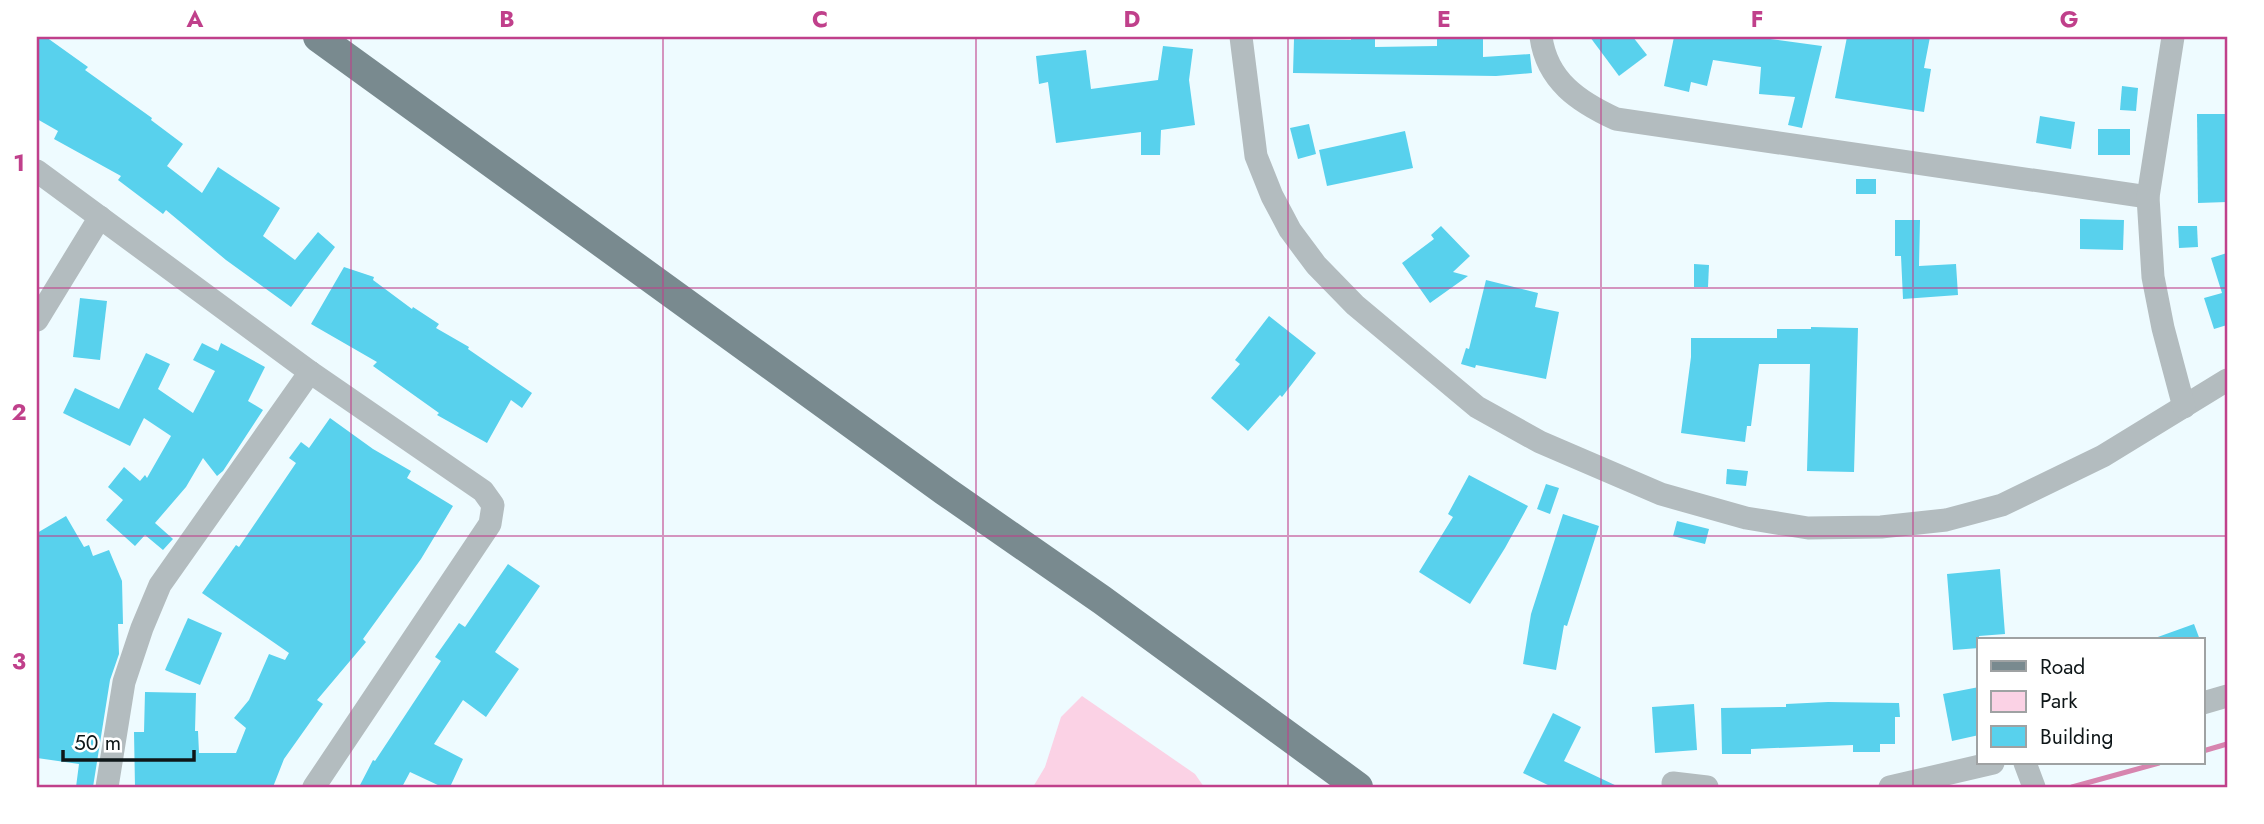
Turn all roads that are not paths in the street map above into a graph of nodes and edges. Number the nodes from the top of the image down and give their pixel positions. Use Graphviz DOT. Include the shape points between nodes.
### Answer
graph roads {
  1 [pos="318,37"];
  2 [pos="1241,37"];
  3 [pos="1541,37"];
  4 [pos="2173,37"];
  5 [pos="37,171"];
  6 [pos="2147,197"];
  7 [pos="100,217"];
  8 [pos="37,320"];
  9 [pos="310,372"];
  10 [pos="2227,380"];
  11 [pos="2184,407"];
  12 [pos="2227,696"];
  13 [pos="2204,704"];
  14 [pos="1989,764"];
  15 [pos="2025,764"];
  16 [pos="1673,783"];
  17 [pos="107,787"];
  18 [pos="314,787"];
  19 [pos="1358,787"];
  20 [pos="1707,787"];
  21 [pos="1889,787"];
  22 [pos="2034,787"];
  1 -- 19 [label="main road"];
  2 -- 11 [label="street" via="1256,156 1290,230 1316,265 1355,305 1477,407 1540,442 1661,494 1746,518 1808,528 1946,520 2002,505 2103,456"];
  3 -- 6 [label="street" via="1559,80 1587,106 1616,119"];
  4 -- 6 [label="street"];
  5 -- 7 [label="street"];
  6 -- 11 [label="street" via="2154,276"];
  7 -- 8 [label="street"];
  7 -- 9 [label="street"];
  9 -- 17 [label="street" via="160,585 124,682"];
  9 -- 18 [label="street" via="483,491 493,505 490,524"];
  10 -- 11 [label="street"];
  12 -- 13 [label="street"];
  14 -- 21 [label="street"];
  15 -- 22 [label="street"];
  16 -- 20 [label="street"];
}
